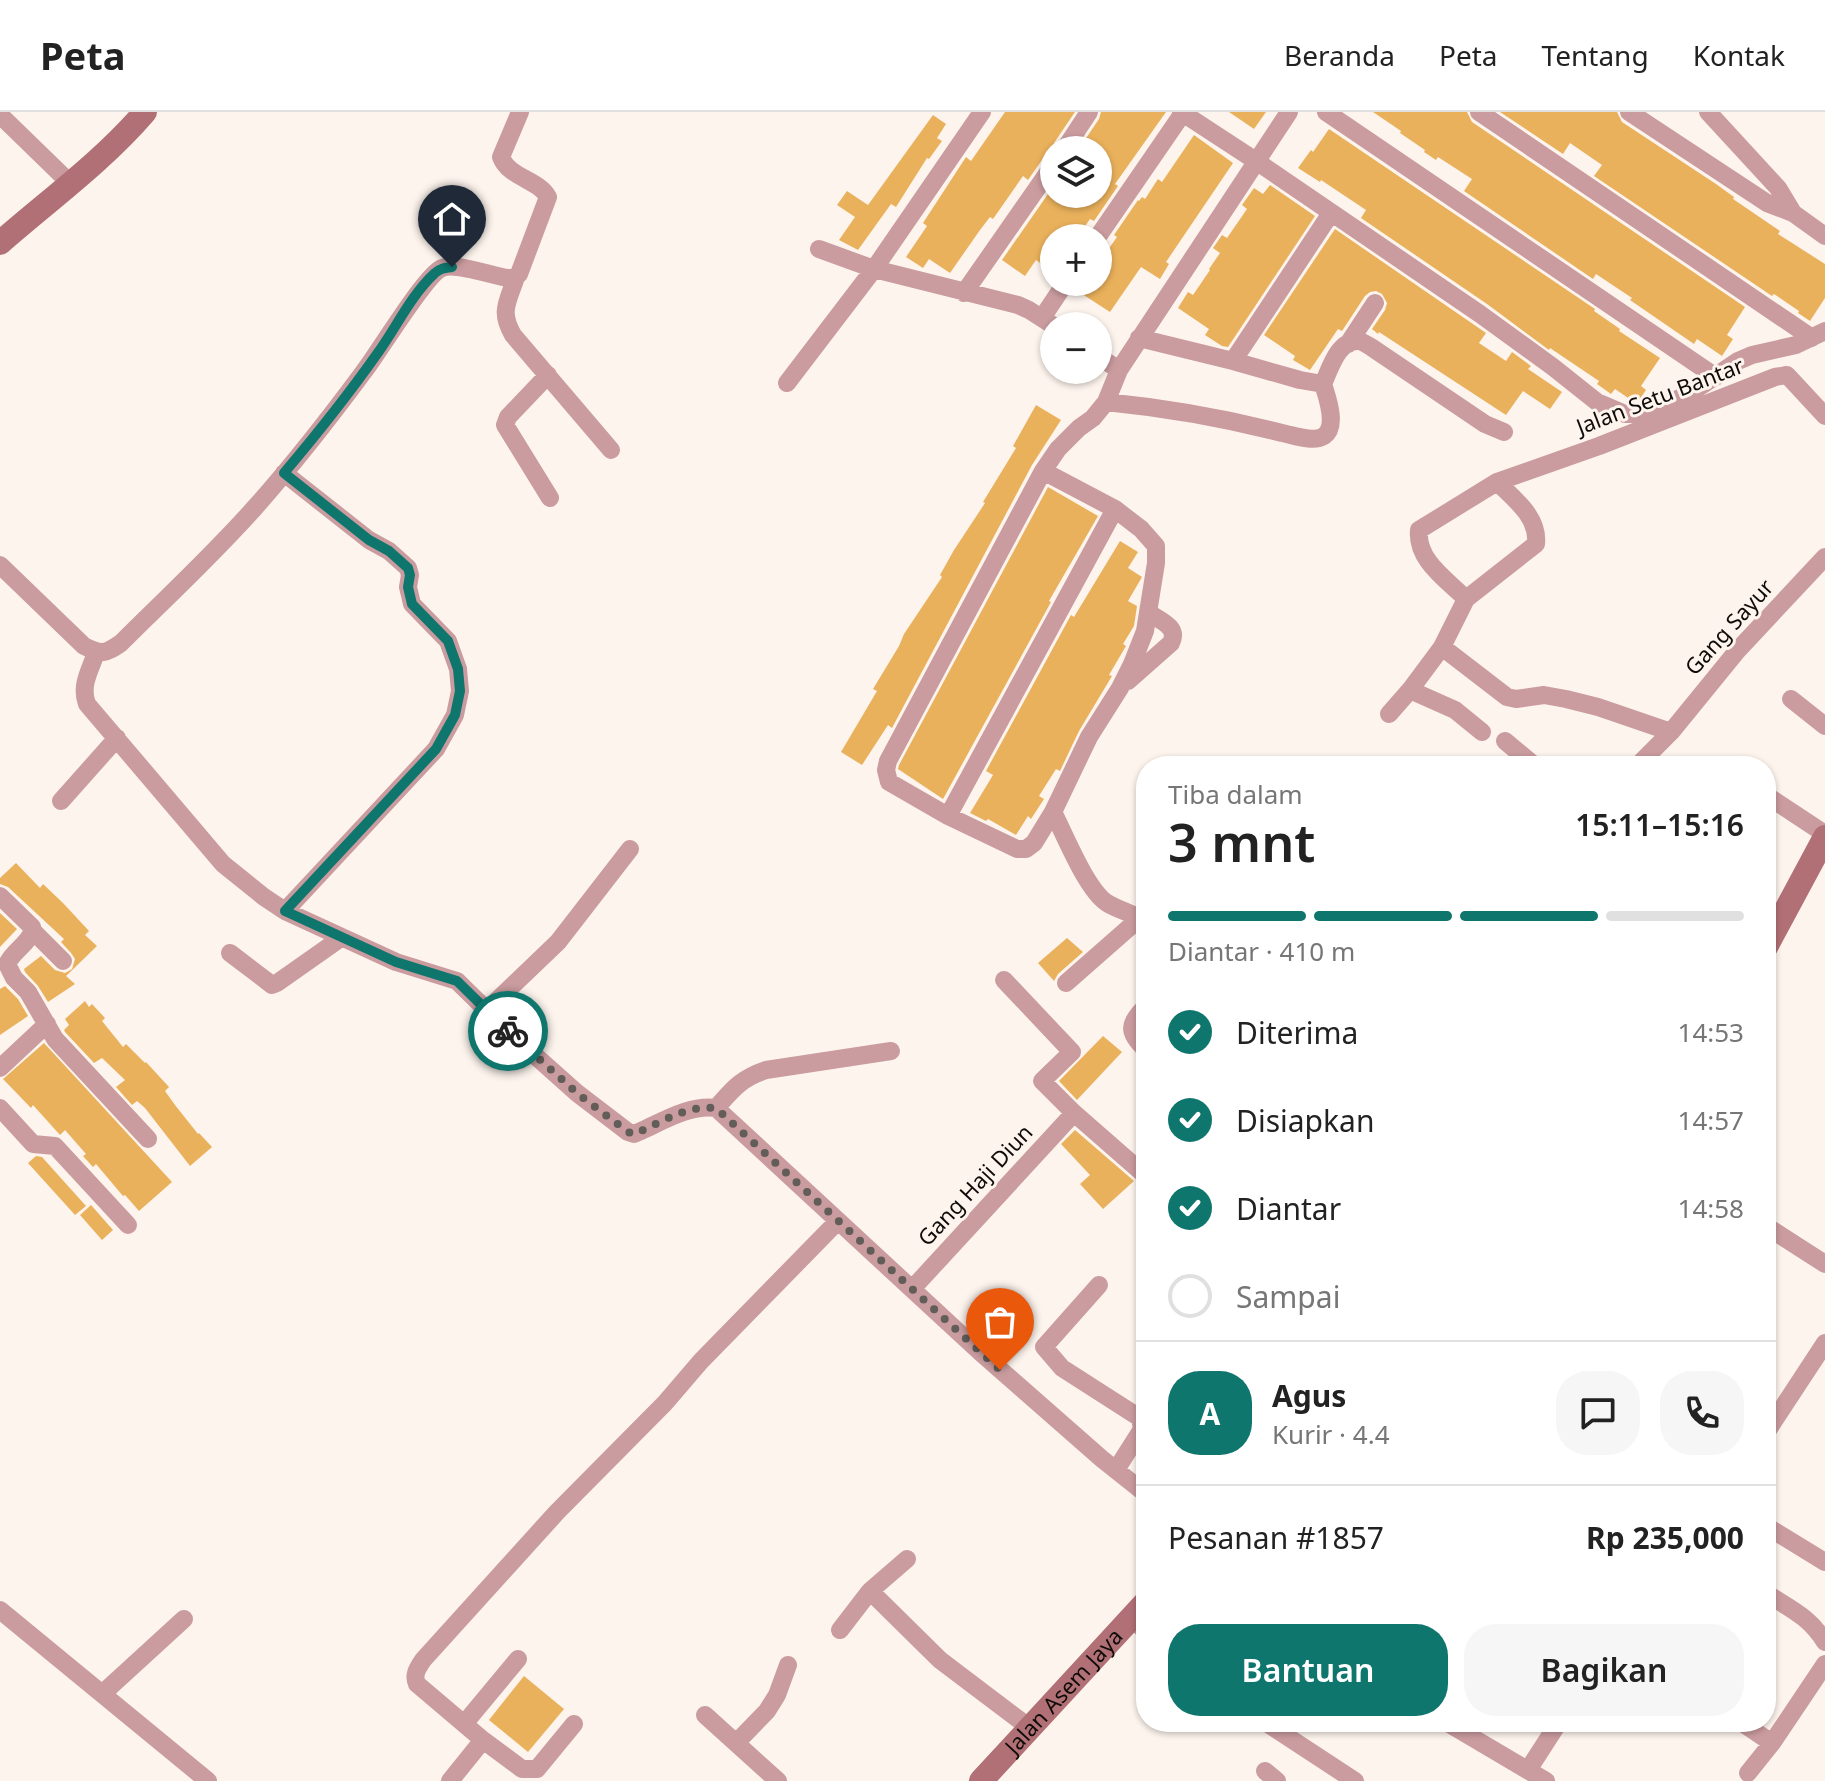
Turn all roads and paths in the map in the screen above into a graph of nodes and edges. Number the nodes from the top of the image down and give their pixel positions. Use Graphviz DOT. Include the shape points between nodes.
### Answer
graph roads {
  1 [pos="145,112"];
  2 [pos="520,112"];
  3 [pos="982,112"];
  4 [pos="1089,112"];
  5 [pos="1289,112"];
  6 [pos="1326,112"];
  7 [pos="1479,112"];
  8 [pos="1629,112"];
  9 [pos="1708,112"];
  10 [pos="1182,113"];
  11 [pos="0,115"];
  12 [pos="1073,136"];
  13 [pos="1256,161"];
  14 [pos="71,184"];
  15 [pos="1040,184"];
  16 [pos="1331,213"];
  17 [pos="1793,213"];
  18 [pos="1107,224"];
  19 [pos="1825,236"];
  20 [pos="0,243"];
  21 [pos="819,249"];
  22 [pos="874,269"];
  23 [pos="516,277"];
  24 [pos="964,293"];
  25 [pos="1375,303"];
  26 [pos="1040,317"];
  27 [pos="1818,335"];
  28 [pos="1139,338"];
  29 [pos="1348,344"];
  30 [pos="1233,361"];
  31 [pos="1112,365"];
  32 [pos="1119,370"];
  33 [pos="548,375"];
  34 [pos="1716,377"];
  35 [pos="787,383"];
  36 [pos="1323,384"];
  37 [pos="1106,402"];
  38 [pos="1825,416"];
  39 [pos="1504,432"];
  40 [pos="611,450"];
  41 [pos="1043,471"];
  42 [pos="284,473"];
  43 [pos="1497,482"];
  44 [pos="550,498"];
  45 [pos="1115,509"];
  46 [pos="1825,557"];
  47 [pos="0,565"];
  48 [pos="1466,599"];
  49 [pos="1149,613"];
  50 [pos="1442,647"];
  51 [pos="96,653"];
  52 [pos="1120,688"];
  53 [pos="1410,690"];
  54 [pos="1791,699"];
  55 [pos="1389,714"];
  56 [pos="1825,726"];
  57 [pos="1482,732"];
  58 [pos="1671,732"];
  59 [pos="117,738"];
  60 [pos="1505,741"];
  61 [pos="1523,756"];
  62 [pos="1647,756"];
  63 [pos="61,801"];
  64 [pos="1776,803"];
  65 [pos="1053,812"];
  66 [pos="948,816"];
  67 [pos="1825,836"];
  68 [pos="630,849"];
  69 [pos="0,896"];
  70 [pos="1776,910"];
  71 [pos="285,911"];
  72 [pos="1136,917"];
  73 [pos="1136,926"];
  74 [pos="33,931"];
  75 [pos="341,938"];
  76 [pos="230,953"];
  77 [pos="63,961"];
  78 [pos="1004,980"];
  79 [pos="1066,983"];
  80 [pos="487,1010"];
  81 [pos="1136,1016"];
  82 [pos="47,1024"];
  83 [pos="1136,1040"];
  84 [pos="891,1051"];
  85 [pos="0,1068"];
  86 [pos="0,1108"];
  87 [pos="716,1108"];
  88 [pos="1074,1113"];
  89 [pos="148,1139"];
  90 [pos="1136,1167"];
  91 [pos="838,1221"];
  92 [pos="128,1225"];
  93 [pos="1776,1232"];
  94 [pos="1825,1264"];
  95 [pos="1099,1285"];
  96 [pos="912,1289"];
  97 [pos="1825,1343"];
  98 [pos="1136,1415"];
  99 [pos="1776,1418"];
  100 [pos="1136,1438"];
  101 [pos="1116,1470"];
  102 [pos="1136,1486"];
  103 [pos="1776,1532"];
  104 [pos="907,1559"];
  105 [pos="1825,1562"];
  106 [pos="870,1591"];
  107 [pos="1776,1601"];
  108 [pos="0,1610"];
  109 [pos="184,1619"];
  110 [pos="1136,1622"];
  111 [pos="840,1630"];
  112 [pos="1825,1642"];
  113 [pos="518,1659"];
  114 [pos="1825,1664"];
  115 [pos="788,1665"];
  116 [pos="102,1694"];
  117 [pos="705,1715"];
  118 [pos="464,1724"];
  119 [pos="574,1724"];
  120 [pos="1030,1728"];
  121 [pos="1280,1732"];
  122 [pos="1461,1732"];
  123 [pos="1555,1732"];
  124 [pos="1756,1732"];
  125 [pos="483,1740"];
  126 [pos="736,1743"];
  127 [pos="1772,1743"];
  128 [pos="1748,1773"];
  129 [pos="1535,1776"];
  130 [pos="208,1781"];
  131 [pos="450,1781"];
  132 [pos="778,1781"];
  133 [pos="981,1781"];
  134 [pos="1355,1781"];
  1 -- 14 [label="main road"];
  2 -- 23 [label="street" via="501,157 548,197"];
  3 -- 22 [label="street"];
  4 -- 12 [label="street"];
  5 -- 13 [label="street"];
  6 -- 34 [label="street"];
  7 -- 27 [label="street"];
  8 -- 17 [label="street" via="1767,203"];
  9 -- 17 [label="street" via="1778,188"];
  10 -- 13 [label="street"];
  10 -- 18 [label="street"];
  11 -- 14 [label="street"];
  13 -- 16 [label="street"];
  13 -- 28 [label="street"];
  14 -- 20 [label="main road"];
  15 -- 24 [label="street"];
  16 -- 30 [label="street"];
  16 -- 34 [label="street" via="1611,409 1640,414"];
  17 -- 19 [label="street"];
  21 -- 22 [label="street"];
  22 -- 24 [label="street"];
  22 -- 35 [label="street"];
  23 -- 33 [label="street" via="505,322"];
  23 -- 42 [label="street" via="441,268"];
  24 -- 26 [label="street" via="1018,305"];
  25 -- 29 [label="street"];
  27 -- 34 [label="street" via="1752,355"];
  28 -- 30 [label="street"];
  28 -- 32 [label="street"];
  29 -- 36 [label="street" via="1337,354"];
  29 -- 39 [label="street" via="1359,341 1371,347"];
  30 -- 36 [label="street"];
  31 -- 32 [label="street"];
  32 -- 37 [label="street"];
  33 -- 40 [label="street"];
  33 -- 44 [label="street" via="505,425"];
  36 -- 37 [label="street" via="1331,424 1318,438"];
  37 -- 41 [label="street"];
  38 -- 43 [label="street, Jalan Setu Bantar" via="1787,375 1775,377"];
  41 -- 45 [label="street"];
  41 -- 66 [label="street" via="888,761 889,782"];
  42 -- 51 [label="street" via="121,643"];
  42 -- 71 [label="street" via="408,568 412,604 448,641 460,691 455,715 436,749"];
  43 -- 48 [label="street" via="1525,509 1537,533 1536,544"];
  43 -- 48 [label="street" via="1419,530 1426,560"];
  45 -- 49 [label="street" via="1156,546"];
  45 -- 66 [label="street"];
  46 -- 58 [label="street, Gang Sayur"];
  47 -- 51 [label="street"];
  48 -- 50 [label="street"];
  49 -- 52 [label="street"];
  49 -- 52 [label="street" via="1171,628 1174,638"];
  50 -- 53 [label="street"];
  50 -- 58 [label="street" via="1507,697 1566,699"];
  51 -- 59 [label="street" via="83,695"];
  52 -- 65 [label="street"];
  53 -- 55 [label="street"];
  53 -- 57 [label="street" via="1455,710"];
  54 -- 56 [label="street"];
  58 -- 62 [label="street, Gang Sayur"];
  59 -- 63 [label="street"];
  59 -- 71 [label="street" via="223,864"];
  60 -- 61 [label="street"];
  64 -- 67 [label="street"];
  65 -- 66 [label="street" via="1026,849 1010,847"];
  65 -- 72 [label="street" via="1097,893"];
  67 -- 70 [label="main road"];
  68 -- 80 [label="street" via="558,942"];
  69 -- 74 [label="street"];
  71 -- 75 [label="street"];
  73 -- 79 [label="street"];
  74 -- 77 [label="street"];
  74 -- 82 [label="street" via="7,964"];
  75 -- 76 [label="street" via="272,985"];
  75 -- 80 [label="street" via="457,981"];
  78 -- 88 [label="street" via="1072,1052 1042,1081"];
  80 -- 87 [label="street" via="628,1132 690,1109"];
  81 -- 83 [label="street" via="1131,1029"];
  82 -- 85 [label="street"];
  82 -- 89 [label="street" via="63,1049"];
  84 -- 87 [label="street" via="766,1070 740,1082"];
  86 -- 92 [label="street" via="33,1144 55,1146"];
  87 -- 91 [label="street"];
  88 -- 90 [label="street"];
  88 -- 96 [label="street, Gang Haji Diun"];
  91 -- 96 [label="street"];
  91 -- 118 [label="street" via="557,1512 423,1660 416,1671 417,1684"];
  93 -- 94 [label="street"];
  95 -- 98 [label="street" via="1044,1347 1062,1368"];
  96 -- 101 [label="street"];
  97 -- 99 [label="street"];
  100 -- 101 [label="street"];
  101 -- 102 [label="street"];
  103 -- 105 [label="street"];
  104 -- 106 [label="street"];
  106 -- 111 [label="street"];
  106 -- 120 [label="street" via="940,1660"];
  107 -- 112 [label="street" via="1802,1614"];
  108 -- 116 [label="street"];
  109 -- 116 [label="street"];
  110 -- 120 [label="main road, Jalan Asem Jaya"];
  113 -- 118 [label="street"];
  114 -- 127 [label="street"];
  115 -- 126 [label="street" via="767,1711"];
  116 -- 130 [label="street"];
  117 -- 126 [label="street"];
  118 -- 125 [label="street"];
  119 -- 125 [label="street" via="537,1769 522,1769"];
  120 -- 133 [label="main road, Jalan Asem Jaya"];
  121 -- 134 [label="street"];
  122 -- 129 [label="street"];
  123 -- 129 [label="street"];
  124 -- 127 [label="street"];
  125 -- 131 [label="street"];
  126 -- 132 [label="street"];
  127 -- 128 [label="street"];
}
